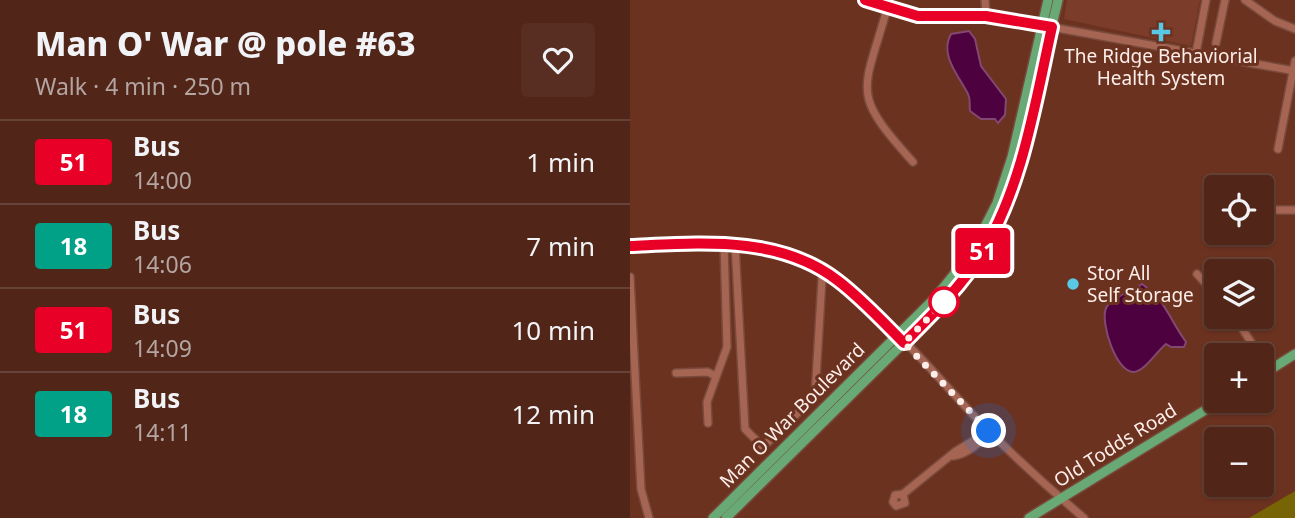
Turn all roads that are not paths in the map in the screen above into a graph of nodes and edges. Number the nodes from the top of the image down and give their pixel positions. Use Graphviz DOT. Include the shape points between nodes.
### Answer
graph roads {
  1 [pos="865,0"];
  2 [pos="985,0"];
  3 [pos="1048,0"];
  4 [pos="1058,0"];
  5 [pos="1206,0"];
  6 [pos="1226,0"];
  7 [pos="1245,0"];
  8 [pos="887,9"];
  9 [pos="986,16"];
  10 [pos="1047,26"];
  11 [pos="1295,29"];
  12 [pos="1216,43"];
  13 [pos="1196,53"];
  14 [pos="1295,61"];
  15 [pos="1294,71"];
  16 [pos="1278,149"];
  17 [pos="913,162"];
  18 [pos="1274,210"];
  19 [pos="1295,210"];
  20 [pos="724,244"];
  21 [pos="736,244"];
  22 [pos="630,246"];
  23 [pos="827,274"];
  24 [pos="1197,274"];
  25 [pos="630,277"];
  26 [pos="1204,282"];
  27 [pos="631,319"];
  28 [pos="901,339"];
  29 [pos="1293,359"];
  30 [pos="1274,369"];
  31 [pos="676,373"];
  32 [pos="715,376"];
  33 [pos="633,387"];
  34 [pos="1204,411"];
  35 [pos="708,423"];
  36 [pos="989,431"];
  37 [pos="903,494"];
  38 [pos="1061,499"];
  39 [pos="649,518"];
  40 [pos="713,518"];
  41 [pos="726,518"];
  42 [pos="1029,518"];
  43 [pos="1084,518"];
  1 -- 8 [label="street"];
  2 -- 9 [label="street"];
  3 -- 10 [label="main road, Man O War Boulevard"];
  4 -- 10 [label="main road, Man O War Boulevard"];
  5 -- 13 [label="street"];
  6 -- 12 [label="street"];
  7 -- 11 [label="street"];
  8 -- 9 [label="street" via="927,17"];
  8 -- 17 [label="street" via="868,68 868,100 877,121"];
  9 -- 10 [label="street"];
  10 -- 13 [label="street"];
  10 -- 28 [label="main road, Man O War Boulevard" via="991,216 959,270"];
  13 -- 15 [label="street"];
  14 -- 15 [label="street"];
  15 -- 16 [label="street"];
  18 -- 19 [label="street"];
  20 -- 21 [label="street"];
  20 -- 22 [label="street"];
  20 -- 32 [label="street" via="727,347"];
  21 -- 23 [label="street" via="782,253"];
  21 -- 23 [label="street" via="745,429 763,447 815,396 822,279"];
  23 -- 28 [label="street"];
  24 -- 26 [label="street"];
  25 -- 27 [label="street"];
  27 -- 33 [label="street"];
  28 -- 36 [label="street"];
  28 -- 40 [label="main road, Man O War Boulevard"];
  28 -- 41 [label="main road, Man O War Boulevard"];
  29 -- 30 [label="main road"];
  31 -- 32 [label="street"];
  32 -- 35 [label="street" via="707,402"];
  33 -- 39 [label="street" via="641,489"];
  34 -- 38 [label="main road, Old Todds Road"];
  36 -- 37 [label="street"];
  36 -- 38 [label="street"];
  38 -- 42 [label="main road, Old Todds Road"];
  38 -- 43 [label="street"];
}
